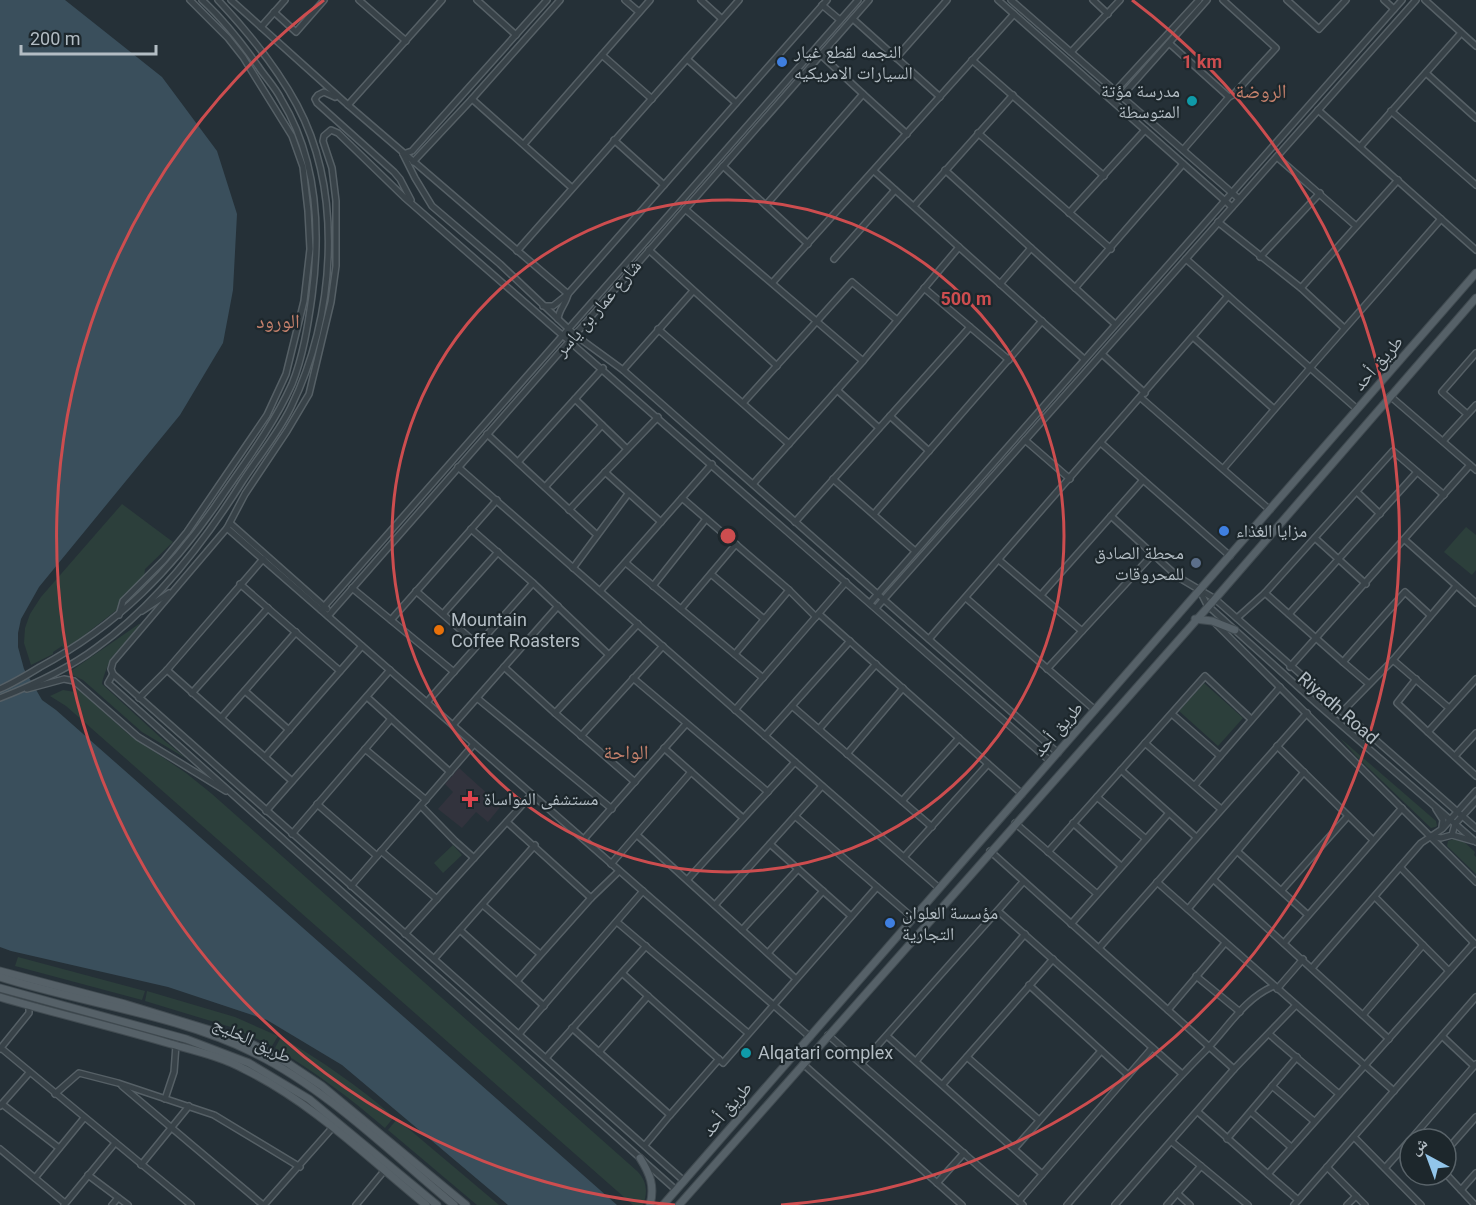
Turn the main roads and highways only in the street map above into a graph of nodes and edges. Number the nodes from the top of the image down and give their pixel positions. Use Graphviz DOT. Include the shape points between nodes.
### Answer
graph roads {
  1 [pos="1476,273"];
  2 [pos="1476,298"];
  3 [pos="1195,619"];
  4 [pos="1235,630"];
  5 [pos="0,971"];
  6 [pos="0,977"];
  7 [pos="0,988"];
  8 [pos="0,997"];
  9 [pos="85,1011"];
  10 [pos="63,1014"];
  11 [pos="356,1123"];
  12 [pos="372,1128"];
  13 [pos="640,1158"];
  14 [pos="387,1168"];
  15 [pos="404,1185"];
  16 [pos="418,1189"];
  17 [pos="426,1205"];
  18 [pos="437,1205"];
  19 [pos="454,1205"];
  20 [pos="466,1205"];
  21 [pos="650,1205"];
  22 [pos="663,1205"];
  23 [pos="679,1205"];
  1 -- 22 [label="main road, طريق أحد"];
  2 -- 3 [label="main road, طريق أحد"];
  3 -- 4 [label="main road"];
  3 -- 23 [label="main road, طريق أحد"];
  5 -- 12 [label="main road" via="233,1037 289,1064"];
  6 -- 11 [label="main road, طريق الخليج" via="224,1040 286,1071"];
  7 -- 9 [label="main road, طريق الخليج"];
  8 -- 10 [label="main road"];
  9 -- 10 [label="main road"];
  9 -- 14 [label="main road, طريق الخليج" via="186,1039 249,1063 309,1099"];
  10 -- 14 [label="main road" via="243,1068 276,1086"];
  11 -- 12 [label="main road"];
  11 -- 19 [label="main road, طريق الخليج"];
  12 -- 20 [label="main road"];
  13 -- 21 [label="main road" via="651,1179"];
  14 -- 15 [label="main road"];
  14 -- 16 [label="main road, طريق الخليج"];
  15 -- 16 [label="main road"];
  15 -- 17 [label="main road"];
  16 -- 18 [label="main road, طريق الخليج"];
}
